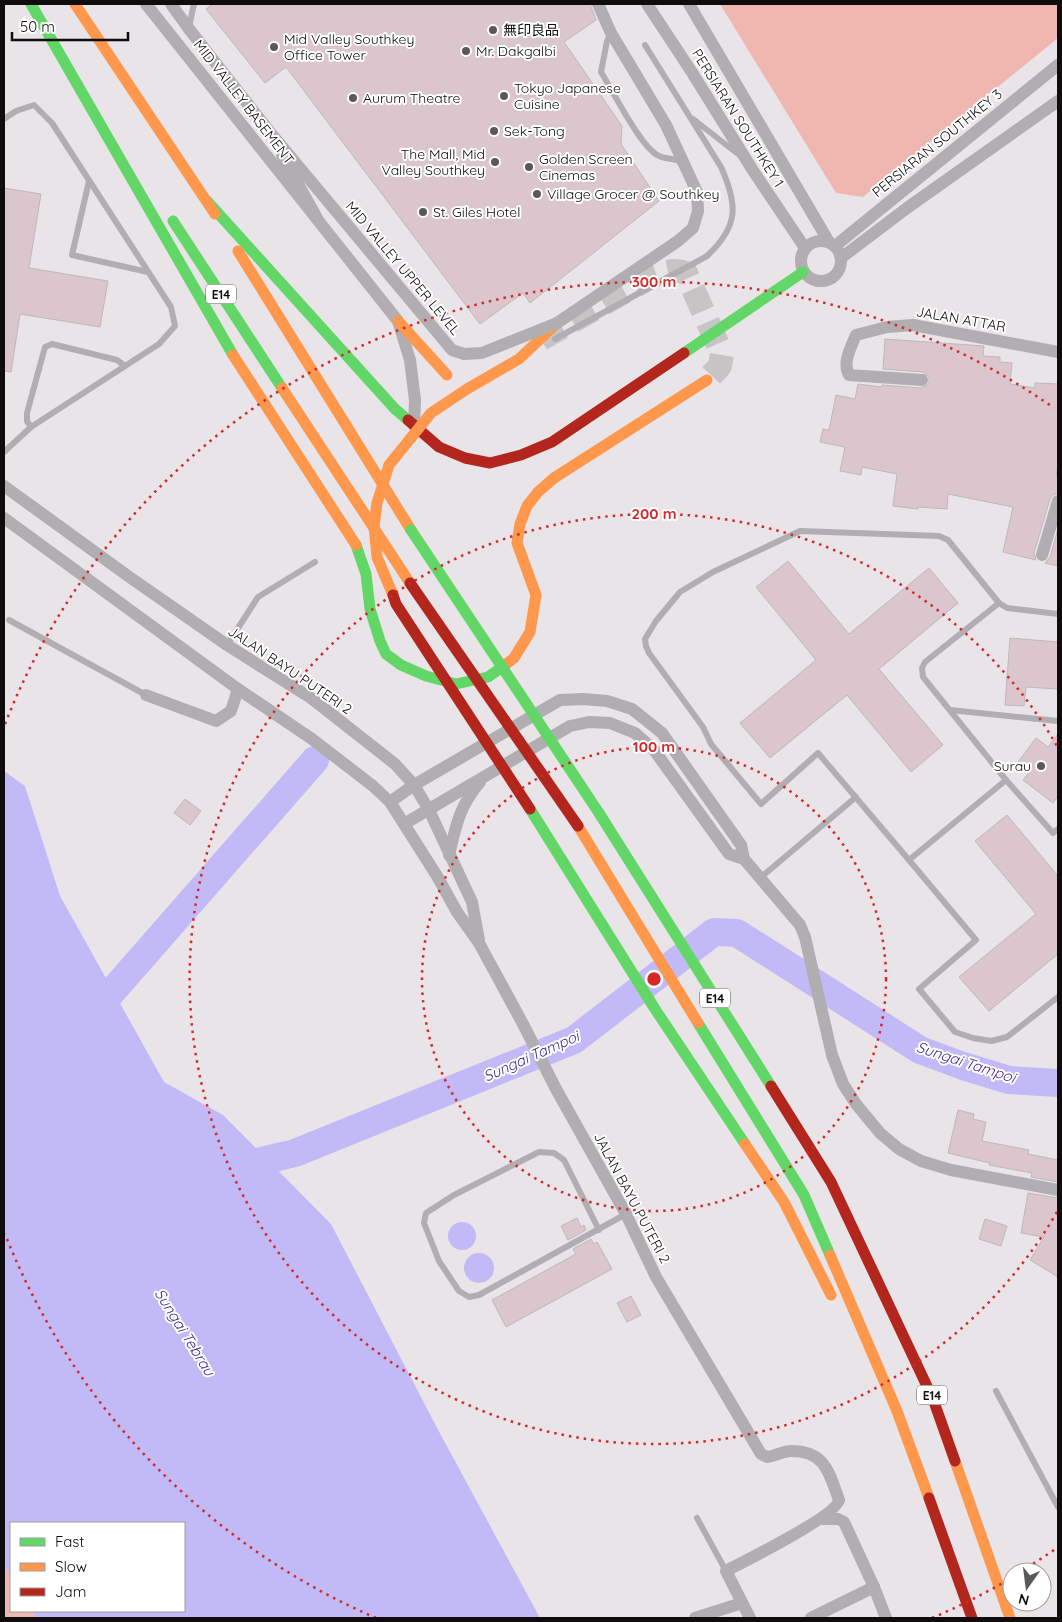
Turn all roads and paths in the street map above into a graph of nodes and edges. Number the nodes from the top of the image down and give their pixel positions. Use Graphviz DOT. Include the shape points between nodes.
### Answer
graph roads {
  1 [pos="31,4"];
  2 [pos="75,4"];
  3 [pos="146,4"];
  4 [pos="170,4"];
  5 [pos="194,4"];
  6 [pos="647,4"];
  7 [pos="689,4"];
  8 [pos="597,6"];
  9 [pos="188,29"];
  10 [pos="612,33"];
  11 [pos="645,45"];
  12 [pos="1058,65"];
  13 [pos="1058,100"];
  14 [pos="689,115"];
  15 [pos="4,119"];
  16 [pos="269,131"];
  17 [pos="747,161"];
  18 [pos="685,164"];
  19 [pos="139,169"];
  20 [pos="89,181"];
  21 [pos="207,200"];
  22 [pos="166,211"];
  23 [pos="318,220"];
  24 [pos="820,228"];
  25 [pos="847,234"];
  26 [pos="795,235"];
  27 [pos="832,244"];
  28 [pos="805,248"];
  29 [pos="841,258"];
  30 [pos="148,272"];
  31 [pos="804,272"];
  32 [pos="791,281"];
  33 [pos="398,321"];
  34 [pos="557,323"];
  35 [pos="1058,352"];
  36 [pos="519,358"];
  37 [pos="125,366"];
  38 [pos="447,375"];
  39 [pos="707,380"];
  40 [pos="922,380"];
  41 [pos="414,425"];
  42 [pos="31,427"];
  43 [pos="4,452"];
  44 [pos="4,486"];
  45 [pos="1058,501"];
  46 [pos="4,518"];
  47 [pos="1042,555"];
  48 [pos="315,562"];
  49 [pos="999,603"];
  50 [pos="1058,614"];
  51 [pos="9,620"];
  52 [pos="227,645"];
  53 [pos="238,689"];
  54 [pos="146,696"];
  55 [pos="950,710"];
  56 [pos="1058,721"];
  57 [pos="490,772"];
  58 [pos="1006,780"];
  59 [pos="414,786"];
  60 [pos="856,797"];
  61 [pos="390,802"];
  62 [pos="429,810"];
  63 [pos="404,824"];
  64 [pos="1058,829"];
  65 [pos="450,854"];
  66 [pos="744,859"];
  67 [pos="909,860"];
  68 [pos="760,878"];
  69 [pos="479,943"];
  70 [pos="1058,997"];
  71 [pos="1058,1190"];
  72 [pos="626,1214"];
  73 [pos="599,1230"];
  74 [pos="836,1306"];
  75 [pos="858,1350"];
  76 [pos="996,1391"];
  77 [pos="897,1411"];
  78 [pos="1058,1507"];
  79 [pos="696,1518"];
  80 [pos="821,1519"];
  81 [pos="726,1571"];
  82 [pos="874,1587"];
  83 [pos="742,1603"];
  84 [pos="695,1618"];
  85 [pos="750,1618"];
  86 [pos="811,1618"];
  87 [pos="886,1618"];
  88 [pos="972,1618"];
  89 [pos="1010,1618"];
  1 -- 19 [label="highway"];
  1 -- 39 [label="highway" via="240,368 354,540 366,574 370,609 380,641 386,654 402,665 456,684 488,677 514,658 530,632 536,595 517,543 527,506 554,478"];
  2 -- 21 [label="highway, E14"];
  3 -- 23 [label="street, MID VALLEY BASEMENT"];
  4 -- 9 [label="street, MID VALLEY UPPER LEVEL"];
  5 -- 9 [label="lane"];
  6 -- 17 [label="street, PERSIARAN SOUTHKEY 1"];
  7 -- 24 [label="street, PERSIARAN SOUTHKEY 1"];
  8 -- 10 [label="street, MID VALLEY UPPER LEVEL"];
  9 -- 16 [label="street, MID VALLEY UPPER LEVEL"];
  10 -- 18 [label="street, MID VALLEY UPPER LEVEL"];
  10 -- 18 [label="lane" via="601,72 644,143 659,156"];
  11 -- 14 [label="lane"];
  12 -- 25 [label="street, PERSIARAN SOUTHKEY 3"];
  13 -- 29 [label="street"];
  14 -- 17 [label="lane"];
  14 -- 36 [label="lane" via="721,166 734,206 730,228 720,244 707,256"];
  15 -- 20 [label="lane" via="16,110 34,105 52,123"];
  16 -- 23 [label="street, bridge"];
  16 -- 34 [label="street, MID VALLEY UPPER LEVEL, bridge" via="452,350 464,354 482,353"];
  17 -- 26 [label="street, PERSIARAN SOUTHKEY 1"];
  18 -- 34 [label="street, MID VALLEY UPPER LEVEL" via="697,192 698,211 692,228 678,241"];
  20 -- 30 [label="lane"];
  20 -- 30 [label="lane" via="72,255"];
  21 -- 41 [label="highway" via="395,409"];
  21 -- 89 [label="highway, E14, bridge" via="411,530 599,814 830,1182 933,1399"];
  22 -- 77 [label="highway, E14, bridge" via="410,583 578,826 804,1195"];
  23 -- 33 [label="street"];
  24 -- 25 [label="street" via="833,234"];
  24 -- 27 [label="street, PERSIARAN SOUTHKEY 1"];
  25 -- 27 [label="street, PERSIARAN SOUTHKEY 3"];
  26 -- 28 [label="street, PERSIARAN SOUTHKEY 1"];
  26 -- 32 [label="street"];
  27 -- 28 [label="street" via="816,241"];
  27 -- 29 [label="street"];
  28 -- 31 [label="street" via="800,260"];
  29 -- 31 [label="street" via="838,272 827,280 814,280"];
  30 -- 37 [label="lane" via="171,308 175,326 159,344"];
  31 -- 32 [label="highway"];
  32 -- 41 [label="highway" via="552,442 521,455 490,463 465,458 439,447"];
  33 -- 38 [label="highway"];
  33 -- 41 [label="street" via="410,360 415,400"];
  34 -- 36 [label="highway"];
  35 -- 40 [label="street, JALAN ATTAR" via="913,325 887,327 856,335 849,350 846,370 849,375"];
  36 -- 74 [label="highway, bridge" via="430,413 389,465 377,503 374,526 378,557 396,604 530,808 655,1009 784,1202"];
  37 -- 42 [label="lane"];
  37 -- 42 [label="lane" via="117,360 52,344 45,347 27,413"];
  42 -- 43 [label="lane"];
  44 -- 52 [label="street, JALAN BAYU PUTERI 2"];
  45 -- 47 [label="street"];
  46 -- 53 [label="street, JALAN BAYU PUTERI 2"];
  48 -- 52 [label="lane" via="258,597"];
  49 -- 50 [label="lane" via="1008,608"];
  49 -- 55 [label="lane" via="925,662 922,668 923,677"];
  49 -- 60 [label="lane" via="948,540 939,536 800,531 713,572 680,592 656,622 645,640 649,653 703,727 711,744 761,804 818,753"];
  51 -- 54 [label="lane"];
  52 -- 59 [label="street, JALAN BAYU PUTERI 2" via="311,698 395,764"];
  53 -- 54 [label="street" via="231,711 216,721"];
  53 -- 61 [label="street, JALAN BAYU PUTERI 2" via="312,739"];
  55 -- 56 [label="lane"];
  55 -- 58 [label="lane"];
  57 -- 62 [label="street"];
  57 -- 65 [label="street" via="461,810"];
  57 -- 66 [label="street" via="570,726 589,722 610,723 635,733 654,750 729,854"];
  58 -- 64 [label="lane" via="1053,833"];
  58 -- 67 [label="lane"];
  59 -- 61 [label="street"];
  59 -- 62 [label="street, JALAN BAYU PUTERI 2"];
  59 -- 66 [label="street" via="560,700 607,702 632,709 662,733 741,845"];
  60 -- 67 [label="lane"];
  60 -- 68 [label="lane"];
  61 -- 63 [label="street, JALAN BAYU PUTERI 2"];
  62 -- 63 [label="street"];
  62 -- 65 [label="street, JALAN BAYU PUTERI 2"];
  63 -- 69 [label="street, JALAN BAYU PUTERI 2" via="456,912"];
  65 -- 69 [label="street, JALAN BAYU PUTERI 2" via="472,902"];
  66 -- 68 [label="street"];
  67 -- 70 [label="lane" via="976,940 919,989 955,1032 991,1041 1007,1037"];
  68 -- 71 [label="street" via="800,925 832,1055 843,1084 880,1133 921,1162"];
  69 -- 72 [label="street, JALAN BAYU PUTERI 2"];
  72 -- 73 [label="lane"];
  72 -- 80 [label="street, JALAN BAYU PUTERI 2" via="656,1277 762,1454 765,1457 790,1451 805,1453 826,1465 839,1503"];
  73 -- 73 [label="lane" via="479,1295 469,1297 458,1291 439,1261 424,1223 426,1213 454,1195 538,1152 554,1152 564,1160"];
  75 -- 77 [label="highway"];
  76 -- 78 [label="lane"];
  77 -- 88 [label="highway, E14"];
  79 -- 81 [label="lane"];
  80 -- 81 [label="street"];
  80 -- 82 [label="street" via="844,1522"];
  81 -- 83 [label="street"];
  82 -- 86 [label="street"];
  82 -- 87 [label="street"];
  83 -- 84 [label="street"];
  83 -- 85 [label="street"];
}
